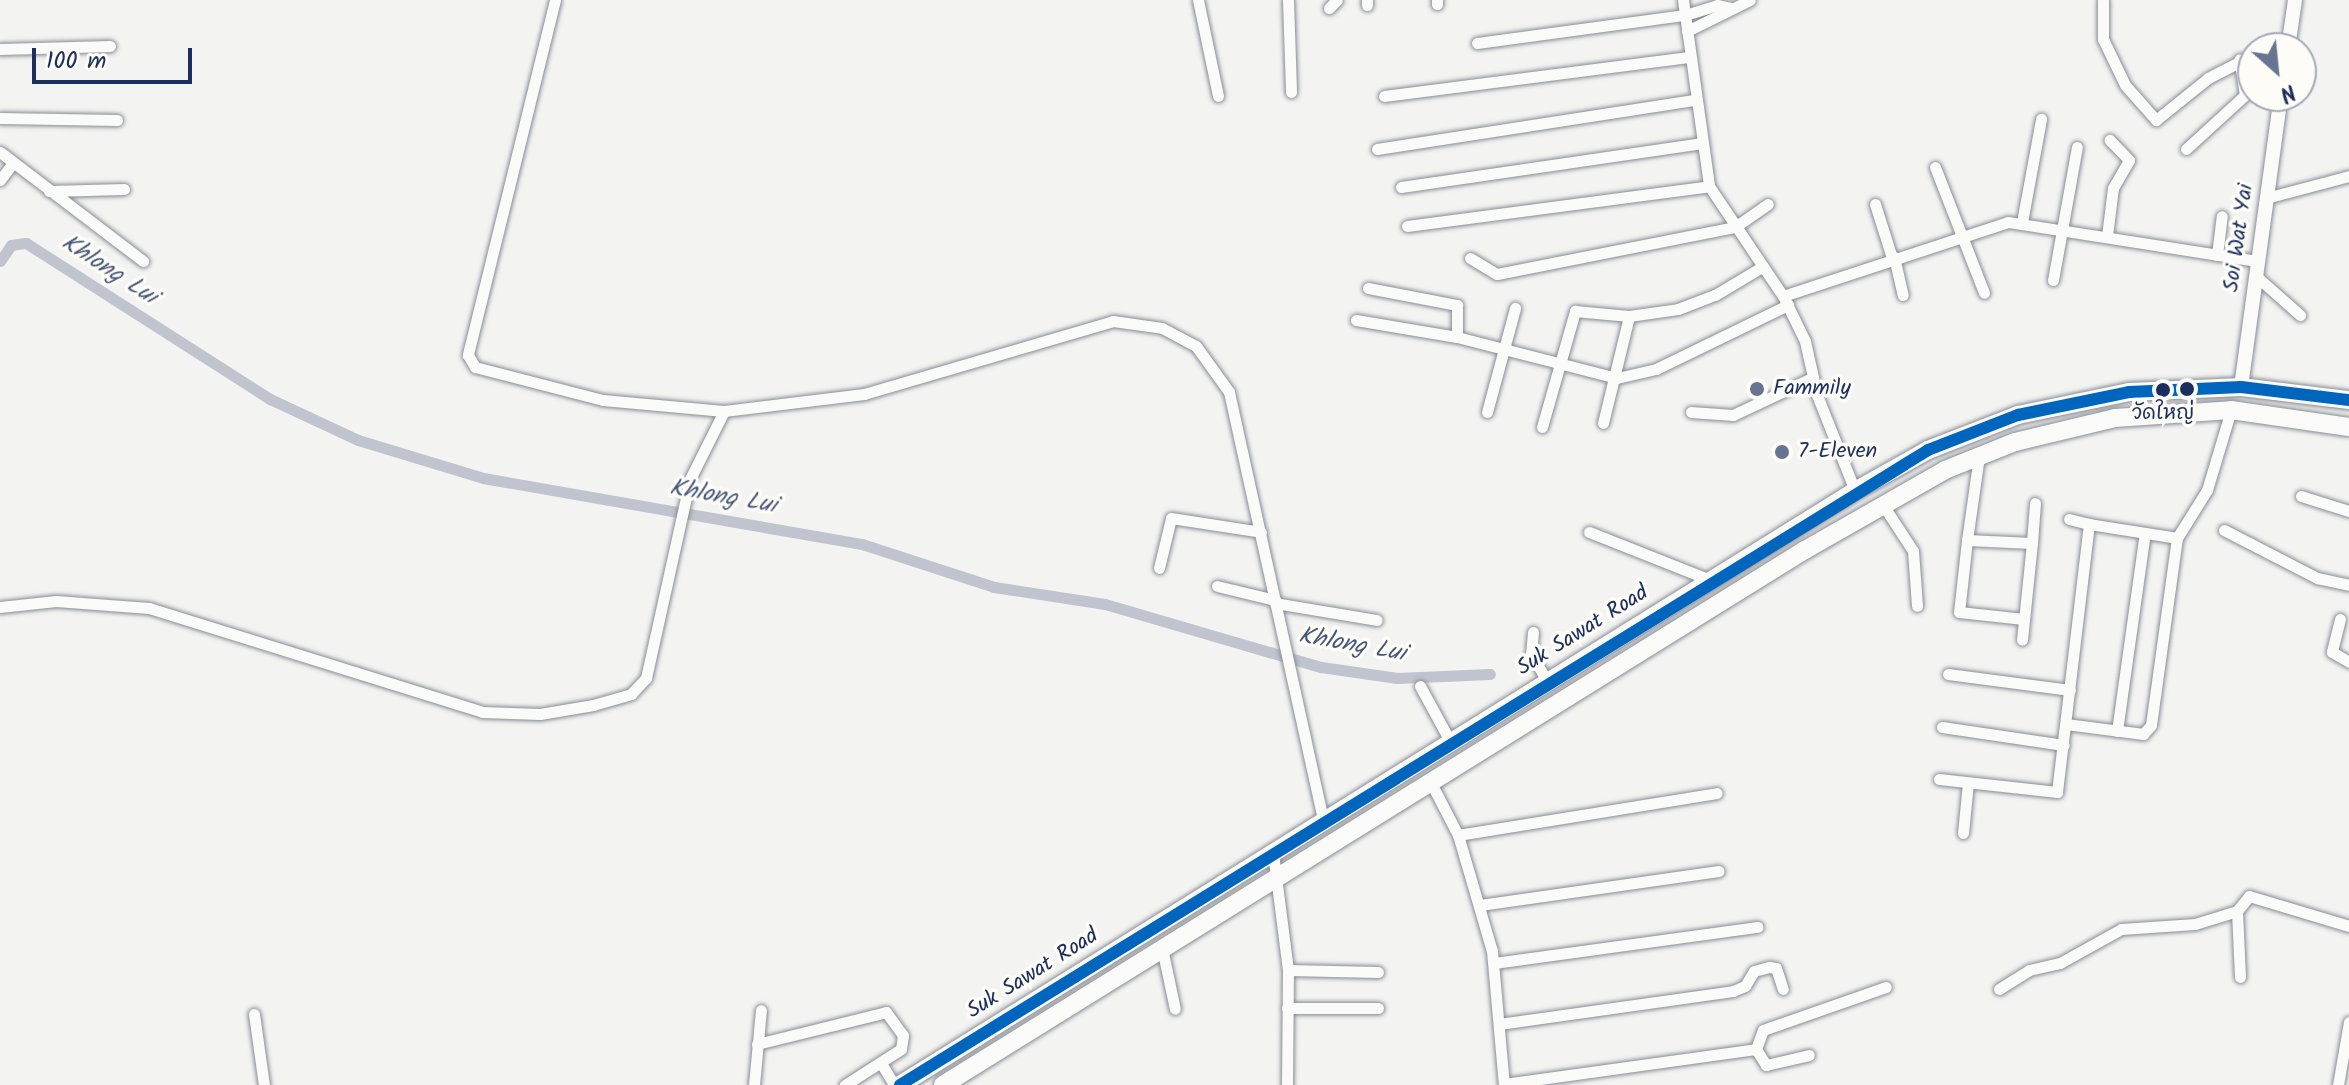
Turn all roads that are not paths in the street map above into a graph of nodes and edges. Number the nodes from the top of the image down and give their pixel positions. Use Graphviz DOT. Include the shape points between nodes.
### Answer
graph roads {
  1 [pos="555,0"];
  2 [pos="1198,0"];
  3 [pos="1288,0"];
  4 [pos="1683,0"];
  5 [pos="1750,0"];
  6 [pos="2103,0"];
  7 [pos="2295,0"];
  8 [pos="1731,8"];
  9 [pos="1685,15"];
  10 [pos="1687,31"];
  11 [pos="2290,32"];
  12 [pos="1477,43"];
  13 [pos="110,46"];
  14 [pos="0,49"];
  15 [pos="1689,57"];
  16 [pos="2237,60"];
  17 [pos="1291,92"];
  18 [pos="1218,96"];
  19 [pos="1384,96"];
  20 [pos="1695,100"];
  21 [pos="2237,102"];
  22 [pos="2279,112"];
  23 [pos="0,118"];
  24 [pos="2041,119"];
  25 [pos="117,120"];
  26 [pos="2110,140"];
  27 [pos="1701,143"];
  28 [pos="2077,147"];
  29 [pos="1377,149"];
  30 [pos="2186,149"];
  31 [pos="0,152"];
  32 [pos="12,164"];
  33 [pos="1935,167"];
  34 [pos="2349,176"];
  35 [pos="0,180"];
  36 [pos="1709,186"];
  37 [pos="1401,187"];
  38 [pos="124,189"];
  39 [pos="49,191"];
  40 [pos="2266,198"];
  41 [pos="1768,204"];
  42 [pos="1875,204"];
  43 [pos="2222,216"];
  44 [pos="2022,222"];
  45 [pos="1407,226"];
  46 [pos="1735,227"];
  47 [pos="2063,229"];
  48 [pos="1962,234"];
  49 [pos="2107,236"];
  50 [pos="2217,255"];
  51 [pos="1893,257"];
  52 [pos="1470,258"];
  53 [pos="143,261"];
  54 [pos="1762,267"];
  55 [pos="2257,269"];
  56 [pos="2053,280"];
  57 [pos="1368,288"];
  58 [pos="1984,293"];
  59 [pos="1903,295"];
  60 [pos="1785,300"];
  61 [pos="1515,308"];
  62 [pos="2300,315"];
  63 [pos="1629,316"];
  64 [pos="1356,320"];
  65 [pos="1457,337"];
  66 [pos="1503,350"];
  67 [pos="1559,364"];
  68 [pos="1617,378"];
  69 [pos="1812,378"];
  70 [pos="2241,387"];
  71 [pos="2349,400"];
  72 [pos="2231,410"];
  73 [pos="724,411"];
  74 [pos="1487,412"];
  75 [pos="1691,412"];
  76 [pos="1603,423"];
  77 [pos="1542,427"];
  78 [pos="2349,427"];
  79 [pos="1979,455"];
  80 [pos="1855,491"];
  81 [pos="2301,496"];
  82 [pos="2035,503"];
  83 [pos="1883,505"];
  84 [pos="2349,511"];
  85 [pos="2069,519"];
  86 [pos="2089,524"];
  87 [pos="2224,530"];
  88 [pos="1261,532"];
  89 [pos="1589,532"];
  90 [pos="2145,533"];
  91 [pos="2177,538"];
  92 [pos="1967,540"];
  93 [pos="2032,543"];
  94 [pos="1159,568"];
  95 [pos="1710,580"];
  96 [pos="2349,585"];
  97 [pos="1217,586"];
  98 [pos="1275,601"];
  99 [pos="1917,606"];
  100 [pos="0,607"];
  101 [pos="2024,619"];
  102 [pos="2340,619"];
  103 [pos="1377,620"];
  104 [pos="1533,632"];
  105 [pos="2022,639"];
  106 [pos="2349,662"];
  107 [pos="1948,674"];
  108 [pos="1547,681"];
  109 [pos="1420,686"];
  110 [pos="2070,690"];
  111 [pos="2066,724"];
  112 [pos="1942,727"];
  113 [pos="2117,731"];
  114 [pos="1450,741"];
  115 [pos="2064,745"];
  116 [pos="1939,779"];
  117 [pos="1430,781"];
  118 [pos="1968,783"];
  119 [pos="1717,793"];
  120 [pos="1323,820"];
  121 [pos="1963,833"];
  122 [pos="1458,835"];
  123 [pos="1273,853"];
  124 [pos="1719,871"];
  125 [pos="1279,875"];
  126 [pos="1480,905"];
  127 [pos="2237,911"];
  128 [pos="2349,926"];
  129 [pos="1758,927"];
  130 [pos="1162,948"];
  131 [pos="1494,963"];
  132 [pos="1288,970"];
  133 [pos="1378,972"];
  134 [pos="2240,977"];
  135 [pos="1886,987"];
  136 [pos="1783,989"];
  137 [pos="1999,989"];
  138 [pos="1287,1008"];
  139 [pos="1378,1008"];
  140 [pos="1175,1009"];
  141 [pos="761,1010"];
  142 [pos="254,1014"];
  143 [pos="2349,1022"];
  144 [pos="1499,1024"];
  145 [pos="757,1044"];
  146 [pos="1756,1049"];
  147 [pos="1809,1055"];
  148 [pos="881,1063"];
  149 [pos="264,1085"];
  150 [pos="754,1085"];
  151 [pos="845,1085"];
  152 [pos="897,1085"];
  153 [pos="943,1085"];
  154 [pos="1287,1085"];
  155 [pos="1504,1085"];
  156 [pos="2338,1085"];
  1 -- 73 [label="street" via="470,362 603,400"];
  2 -- 18 [label="street"];
  3 -- 17 [label="street"];
  4 -- 9 [label="street"];
  5 -- 8 [label="street"];
  6 -- 16 [label="street" via="2103,39 2131,94 2156,120"];
  7 -- 11 [label="street"];
  8 -- 9 [label="street" via="1717,5"];
  8 -- 10 [label="street"];
  9 -- 10 [label="street"];
  9 -- 12 [label="street"];
  10 -- 15 [label="street"];
  13 -- 14 [label="street"];
  15 -- 19 [label="street"];
  15 -- 20 [label="street"];
  20 -- 27 [label="street"];
  20 -- 29 [label="street"];
  21 -- 30 [label="street"];
  22 -- 40 [label="street, Soi Wat Yai"];
  23 -- 25 [label="street"];
  24 -- 44 [label="street"];
  26 -- 49 [label="street" via="2129,160 2113,188"];
  27 -- 36 [label="street"];
  27 -- 37 [label="street"];
  28 -- 47 [label="street"];
  31 -- 32 [label="street"];
  32 -- 35 [label="street"];
  32 -- 39 [label="street"];
  33 -- 48 [label="street"];
  34 -- 40 [label="street"];
  36 -- 45 [label="street"];
  36 -- 46 [label="street"];
  38 -- 39 [label="street"];
  39 -- 53 [label="street"];
  40 -- 55 [label="street, Soi Wat Yai"];
  41 -- 46 [label="street"];
  42 -- 51 [label="street"];
  43 -- 50 [label="street"];
  44 -- 47 [label="street"];
  44 -- 48 [label="street" via="1993,223"];
  46 -- 52 [label="street" via="1497,274"];
  46 -- 54 [label="street"];
  47 -- 49 [label="street"];
  47 -- 56 [label="street"];
  48 -- 51 [label="street"];
  48 -- 58 [label="street"];
  49 -- 50 [label="street"];
  50 -- 55 [label="street"];
  51 -- 59 [label="street"];
  51 -- 60 [label="street"];
  54 -- 60 [label="street"];
  54 -- 63 [label="street" via="1703,301"];
  55 -- 62 [label="street"];
  55 -- 70 [label="street, Soi Wat Yai"];
  57 -- 65 [label="street" via="1457,305"];
  60 -- 68 [label="street" via="1656,369"];
  60 -- 69 [label="street" via="1805,341"];
  61 -- 66 [label="street"];
  63 -- 67 [label="street" via="1575,311"];
  63 -- 68 [label="street"];
  64 -- 65 [label="street"];
  65 -- 66 [label="street"];
  66 -- 67 [label="street"];
  66 -- 74 [label="street"];
  67 -- 68 [label="street"];
  67 -- 77 [label="street"];
  68 -- 76 [label="street"];
  69 -- 75 [label="street" via="1733,415"];
  69 -- 80 [label="street"];
  70 -- 71 [label="main road, Suk Sawat Road"];
  70 -- 80 [label="main road, Suk Sawat Road" via="2129,392 2028,412 1928,450"];
  72 -- 78 [label="main road, Suk Sawat Road"];
  72 -- 79 [label="main road, Suk Sawat Road" via="2115,418 2056,429"];
  72 -- 91 [label="street" via="2207,490"];
  73 -- 88 [label="street" via="864,394 943,374 1073,330 1135,321 1196,346 1216,368 1238,424"];
  73 -- 100 [label="street" via="690,479 646,678 631,694 593,705 540,714 482,712 149,608 56,601"];
  79 -- 83 [label="main road, Suk Sawat Road"];
  79 -- 92 [label="street"];
  80 -- 95 [label="main road, Suk Sawat Road"];
  81 -- 84 [label="street"];
  82 -- 93 [label="street"];
  83 -- 99 [label="street" via="1913,551"];
  83 -- 117 [label="main road, Suk Sawat Road"];
  85 -- 86 [label="street"];
  86 -- 90 [label="street"];
  86 -- 110 [label="street"];
  87 -- 96 [label="street" via="2317,578"];
  88 -- 94 [label="street" via="1171,518"];
  88 -- 98 [label="street"];
  89 -- 95 [label="street"];
  90 -- 91 [label="street"];
  90 -- 113 [label="street"];
  91 -- 113 [label="street" via="2151,725 2143,734"];
  92 -- 93 [label="street"];
  92 -- 101 [label="street" via="1959,612"];
  93 -- 101 [label="street"];
  95 -- 108 [label="main road, Suk Sawat Road"];
  97 -- 98 [label="street"];
  98 -- 103 [label="street"];
  98 -- 120 [label="street"];
  101 -- 105 [label="street"];
  102 -- 106 [label="street" via="2332,652"];
  104 -- 108 [label="street" via="1531,654"];
  107 -- 110 [label="street"];
  108 -- 114 [label="main road, Suk Sawat Road"];
  109 -- 114 [label="street"];
  110 -- 111 [label="street"];
  111 -- 113 [label="street"];
  111 -- 115 [label="street"];
  112 -- 115 [label="street"];
  114 -- 120 [label="main road, Suk Sawat Road"];
  115 -- 118 [label="street" via="2057,792"];
  116 -- 118 [label="street"];
  117 -- 122 [label="street"];
  117 -- 125 [label="main road, Suk Sawat Road"];
  118 -- 121 [label="street"];
  119 -- 122 [label="street"];
  120 -- 123 [label="main road, Suk Sawat Road"];
  122 -- 126 [label="street"];
  123 -- 125 [label="street"];
  123 -- 152 [label="main road, Suk Sawat Road"];
  124 -- 126 [label="street"];
  125 -- 130 [label="main road, Suk Sawat Road"];
  125 -- 132 [label="street"];
  126 -- 131 [label="street"];
  127 -- 128 [label="street" via="2253,895"];
  127 -- 134 [label="street"];
  127 -- 137 [label="street" via="2195,924 2121,929"];
  129 -- 131 [label="street"];
  130 -- 140 [label="street"];
  130 -- 153 [label="main road, Suk Sawat Road"];
  131 -- 144 [label="street"];
  132 -- 133 [label="street"];
  132 -- 138 [label="street"];
  135 -- 146 [label="street" via="1763,1030"];
  136 -- 144 [label="street" via="1776,968 1769,967 1754,971 1745,986 1733,991"];
  138 -- 139 [label="street"];
  138 -- 154 [label="street"];
  141 -- 145 [label="street"];
  142 -- 149 [label="street"];
  143 -- 156 [label="street"];
  144 -- 155 [label="street"];
  145 -- 148 [label="street" via="886,1012 905,1042"];
  145 -- 150 [label="street"];
  146 -- 147 [label="street" via="1766,1065"];
  146 -- 155 [label="street"];
  148 -- 151 [label="street"];
  148 -- 152 [label="street"];
}
